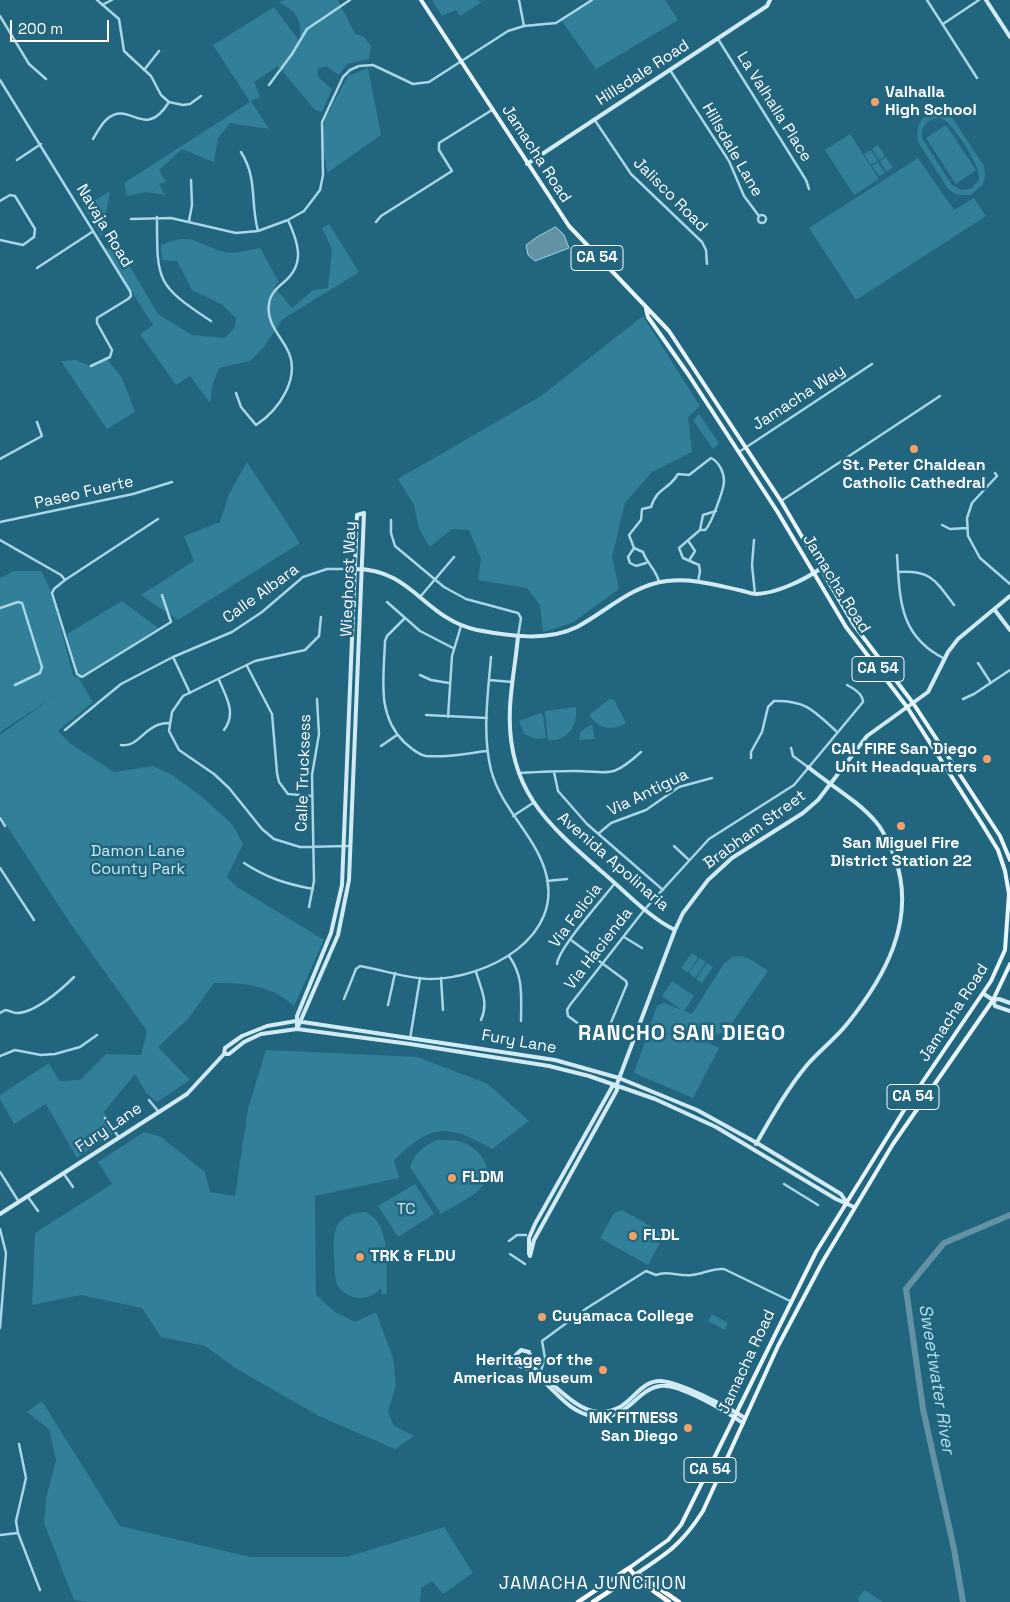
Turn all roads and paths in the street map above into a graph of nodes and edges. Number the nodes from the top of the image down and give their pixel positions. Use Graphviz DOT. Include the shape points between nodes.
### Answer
graph roads {
  1 [pos="97,0"];
  2 [pos="112,0"];
  3 [pos="350,0"];
  4 [pos="421,0"];
  5 [pos="519,0"];
  6 [pos="592,0"];
  7 [pos="770,0"];
  8 [pos="927,0"];
  9 [pos="979,0"];
  10 [pos="986,0"];
  11 [pos="102,4"];
  12 [pos="0,16"];
  13 [pos="943,24"];
  14 [pos="524,26"];
  15 [pos="1010,37"];
  16 [pos="718,38"];
  17 [pos="160,51"];
  18 [pos="460,62"];
  19 [pos="144,70"];
  20 [pos="670,70"];
  21 [pos="977,78"];
  22 [pos="46,79"];
  23 [pos="0,80"];
  24 [pos="269,85"];
  25 [pos="201,96"];
  26 [pos="169,102"];
  27 [pos="492,110"];
  28 [pos="594,119"];
  29 [pos="93,139"];
  30 [pos="41,144"];
  31 [pos="241,152"];
  32 [pos="17,160"];
  33 [pos="527,164"];
  34 [pos="191,180"];
  35 [pos="809,189"];
  36 [pos="0,201"];
  37 [pos="759,216"];
  38 [pos="157,217"];
  39 [pos="131,219"];
  40 [pos="288,220"];
  41 [pos="189,221"];
  42 [pos="376,222"];
  43 [pos="258,231"];
  44 [pos="92,232"];
  45 [pos="0,240"];
  46 [pos="707,264"];
  47 [pos="37,268"];
  48 [pos="646,309"];
  49 [pos="211,321"];
  50 [pos="872,364"];
  51 [pos="91,366"];
  52 [pos="705,387"];
  53 [pos="236,393"];
  54 [pos="940,396"];
  55 [pos="704,397"];
  56 [pos="37,422"];
  57 [pos="746,446"];
  58 [pos="739,452"];
  59 [pos="0,459"];
  60 [pos="995,473"];
  61 [pos="172,482"];
  62 [pos="781,501"];
  63 [pos="716,511"];
  64 [pos="158,519"];
  65 [pos="391,520"];
  66 [pos="0,522"];
  67 [pos="942,525"];
  68 [pos="968,528"];
  69 [pos="700,530"];
  70 [pos="0,540"];
  71 [pos="754,540"];
  72 [pos="689,542"];
  73 [pos="634,548"];
  74 [pos="897,555"];
  75 [pos="454,557"];
  76 [pos="690,559"];
  77 [pos="646,563"];
  78 [pos="355,568"];
  79 [pos="362,568"];
  80 [pos="820,569"];
  81 [pos="898,572"];
  82 [pos="814,573"];
  83 [pos="435,579"];
  84 [pos="65,580"];
  85 [pos="659,582"];
  86 [pos="698,582"];
  87 [pos="1010,584"];
  88 [pos="755,594"];
  89 [pos="162,595"];
  90 [pos="1010,596"];
  91 [pos="420,598"];
  92 [pos="387,602"];
  93 [pos="954,605"];
  94 [pos="0,608"];
  95 [pos="994,609"];
  96 [pos="321,617"];
  97 [pos="404,618"];
  98 [pos="461,626"];
  99 [pos="1010,630"];
  100 [pos="518,636"];
  101 [pos="453,648"];
  102 [pos="173,657"];
  103 [pos="491,657"];
  104 [pos="944,659"];
  105 [pos="978,663"];
  106 [pos="247,666"];
  107 [pos="1010,670"];
  108 [pos="420,675"];
  109 [pos="218,680"];
  110 [pos="489,680"];
  111 [pos="449,683"];
  112 [pos="514,683"];
  113 [pos="991,683"];
  114 [pos="15,685"];
  115 [pos="847,685"];
  116 [pos="190,693"];
  117 [pos="963,699"];
  118 [pos="316,700"];
  119 [pos="913,703"];
  120 [pos="907,707"];
  121 [pos="426,715"];
  122 [pos="448,717"];
  123 [pos="487,718"];
  124 [pos="169,723"];
  125 [pos="66,730"];
  126 [pos="224,730"];
  127 [pos="836,731"];
  128 [pos="397,735"];
  129 [pos="121,745"];
  130 [pos="381,746"];
  131 [pos="791,748"];
  132 [pos="487,752"];
  133 [pos="641,752"];
  134 [pos="751,758"];
  135 [pos="808,767"];
  136 [pos="554,772"];
  137 [pos="519,774"];
  138 [pos="712,778"];
  139 [pos="830,785"];
  140 [pos="311,796"];
  141 [pos="533,802"];
  142 [pos="513,816"];
  143 [pos="0,818"];
  144 [pos="5,826"];
  145 [pos="598,834"];
  146 [pos="344,846"];
  147 [pos="351,846"];
  148 [pos="674,846"];
  149 [pos="313,847"];
  150 [pos="689,860"];
  151 [pos="1010,860"];
  152 [pos="244,863"];
  153 [pos="0,868"];
  154 [pos="567,879"];
  155 [pos="547,881"];
  156 [pos="615,883"];
  157 [pos="1009,885"];
  158 [pos="313,890"];
  159 [pos="663,890"];
  160 [pos="309,907"];
  161 [pos="645,909"];
  162 [pos="34,920"];
  163 [pos="675,930"];
  164 [pos="624,937"];
  165 [pos="571,940"];
  166 [pos="642,948"];
  167 [pos="508,956"];
  168 [pos="602,962"];
  169 [pos="557,964"];
  170 [pos="1010,964"];
  171 [pos="476,972"];
  172 [pos="394,974"];
  173 [pos="74,977"];
  174 [pos="420,978"];
  175 [pos="441,978"];
  176 [pos="984,994"];
  177 [pos="344,999"];
  178 [pos="993,1000"];
  179 [pos="1010,1003"];
  180 [pos="388,1005"];
  181 [pos="443,1010"];
  182 [pos="1010,1011"];
  183 [pos="0,1013"];
  184 [pos="481,1020"];
  185 [pos="299,1021"];
  186 [pos="521,1021"];
  187 [pos="297,1029"];
  188 [pos="98,1035"];
  189 [pos="411,1037"];
  190 [pos="410,1044"];
  191 [pos="224,1054"];
  192 [pos="0,1056"];
  193 [pos="619,1078"];
  194 [pos="617,1084"];
  195 [pos="149,1100"];
  196 [pos="158,1111"];
  197 [pos="105,1118"];
  198 [pos="118,1136"];
  199 [pos="757,1143"];
  200 [pos="753,1149"];
  201 [pos="0,1172"];
  202 [pos="64,1174"];
  203 [pos="784,1184"];
  204 [pos="73,1187"];
  205 [pos="28,1196"];
  206 [pos="551,1199"];
  207 [pos="19,1202"];
  208 [pos="847,1203"];
  209 [pos="818,1205"];
  210 [pos="854,1207"];
  211 [pos="38,1211"];
  212 [pos="550,1212"];
  213 [pos="0,1214"];
  214 [pos="0,1229"];
  215 [pos="526,1235"];
  216 [pos="508,1241"];
  217 [pos="510,1254"];
  218 [pos="525,1264"];
  219 [pos="0,1265"];
  220 [pos="6,1266"];
  221 [pos="790,1302"];
  222 [pos="0,1328"];
  223 [pos="539,1375"];
  224 [pos="736,1415"];
  225 [pos="744,1421"];
  226 [pos="19,1444"];
  227 [pos="18,1532"];
  228 [pos="0,1535"];
  229 [pos="629,1568"];
  230 [pos="636,1574"];
  231 [pos="40,1590"];
  232 [pos="578,1602"];
  233 [pos="593,1602"];
  234 [pos="669,1602"];
  235 [pos="678,1602"];
  1 -- 11 [label="street"];
  2 -- 11 [label="street"];
  3 -- 24 [label="street" via="307,28"];
  4 -- 18 [label="main road, Jamacha Road / CA 54"];
  5 -- 14 [label="street"];
  6 -- 14 [label="street" via="555,23"];
  7 -- 16 [label="street, Hillsdale Road"];
  8 -- 13 [label="street"];
  9 -- 13 [label="street"];
  10 -- 15 [label="street"];
  11 -- 19 [label="street" via="119,20 126,54"];
  12 -- 22 [label="street" via="29,64"];
  13 -- 21 [label="street"];
  14 -- 18 [label="street" via="508,31"];
  16 -- 20 [label="street, Hillsdale Road"];
  16 -- 35 [label="street, La Valhalla Place"];
  17 -- 19 [label="street"];
  18 -- 27 [label="main road, Jamacha Road / CA 54"];
  18 -- 40 [label="street" via="429,82 418,84 407,82 374,65 359,66 346,73 322,122 324,176 320,190 304,211"];
  19 -- 26 [label="street"];
  20 -- 28 [label="street, Hillsdale Road"];
  20 -- 37 [label="street, Hillsdale Lane" via="729,161 744,196"];
  23 -- 30 [label="street, Navaja Road"];
  25 -- 26 [label="street" via="190,104"];
  26 -- 29 [label="street" via="160,115 152,119 142,120 124,114 111,116"];
  27 -- 33 [label="main road, Jamacha Road / CA 54"];
  27 -- 42 [label="street" via="439,144 439,150 452,171"];
  28 -- 33 [label="street, Hillsdale Road"];
  28 -- 46 [label="street, Jalisco Road" via="631,174 702,242"];
  30 -- 32 [label="street"];
  30 -- 44 [label="street, Navaja Road"];
  31 -- 43 [label="street" via="251,173"];
  33 -- 48 [label="main road, Jamacha Road / CA 54" via="569,226"];
  34 -- 41 [label="street"];
  36 -- 45 [label="street" via="15,196 35,229 34,237 23,245"];
  38 -- 39 [label="street"];
  38 -- 41 [label="street"];
  38 -- 49 [label="street" via="158,261 165,284 180,300"];
  40 -- 43 [label="street"];
  40 -- 53 [label="street" via="297,241 298,261 294,272 272,294 268,307 272,325 290,358 290,380 278,404 256,425 241,407"];
  41 -- 43 [label="street" via="230,233"];
  44 -- 47 [label="street"];
  44 -- 51 [label="street, Navaja Road" via="116,267 130,296 97,318 112,350 110,357"];
  48 -- 52 [label="main road, Jamacha Road / CA 54" via="654,313 669,331"];
  48 -- 55 [label="main road, Jamacha Road / CA 54" via="648,317"];
  50 -- 57 [label="street, Jamacha Way"];
  52 -- 55 [label="main road"];
  52 -- 57 [label="main road, Jamacha Road / CA 54"];
  54 -- 62 [label="street"];
  55 -- 58 [label="main road, Jamacha Road / CA 54"];
  56 -- 59 [label="street" via="42,436"];
  57 -- 58 [label="street, Jamacha Way"];
  57 -- 62 [label="main road, Jamacha Road / CA 54"];
  58 -- 82 [label="main road, Jamacha Road / CA 54"];
  60 -- 68 [label="street" via="997,476 972,503 967,518"];
  61 -- 66 [label="street, Paseo Fuerte" via="133,494"];
  62 -- 80 [label="main road, Jamacha Road / CA 54"];
  63 -- 69 [label="street" via="710,525"];
  63 -- 69 [label="street" via="703,515"];
  63 -- 73 [label="street" via="725,482 718,463 711,458 690,475 678,474 672,484 657,493 651,507 642,510 641,520 629,535"];
  64 -- 84 [label="street"];
  65 -- 83 [label="street" via="395,546"];
  67 -- 68 [label="street"];
  68 -- 87 [label="street" via="972,546 980,558"];
  69 -- 72 [label="street"];
  70 -- 84 [label="street" via="62,575"];
  71 -- 88 [label="street"];
  72 -- 76 [label="street" via="696,551"];
  72 -- 76 [label="street" via="681,546 679,552 683,558"];
  73 -- 77 [label="street" via="643,552"];
  73 -- 77 [label="street" via="628,557 630,563 636,566"];
  74 -- 81 [label="street"];
  75 -- 83 [label="street"];
  76 -- 86 [label="street" via="700,567"];
  77 -- 85 [label="street" via="654,568"];
  78 -- 79 [label="street, Calle Albara"];
  78 -- 79 [label="street, Wieghorst Way" via="357,515 364,513"];
  78 -- 102 [label="street, Calle Albara" via="327,569 308,574 238,628"];
  78 -- 146 [label="street, Wieghorst Way"];
  79 -- 91 [label="street, Calle Albara" via="393,576"];
  79 -- 147 [label="street, Wieghorst Way"];
  80 -- 82 [label="street, Calle Albara"];
  80 -- 119 [label="main road, Jamacha Road / CA 54" via="854,625"];
  81 -- 93 [label="street" via="917,571 930,576"];
  81 -- 104 [label="street" via="904,617 923,645"];
  82 -- 88 [label="street, Calle Albara" via="777,589"];
  82 -- 120 [label="main road, Jamacha Road / CA 54" via="854,638"];
  83 -- 91 [label="street"];
  83 -- 100 [label="street" via="466,599 515,612 521,618"];
  84 -- 89 [label="street" via="52,594 77,674 82,677 171,622"];
  85 -- 86 [label="street, Calle Albara"];
  85 -- 100 [label="street, Calle Albara" via="620,600 571,630 541,636"];
  86 -- 88 [label="street, Calle Albara"];
  90 -- 95 [label="street, Brabham Street"];
  91 -- 98 [label="street, Calle Albara" via="440,615"];
  92 -- 97 [label="street"];
  94 -- 114 [label="street" via="22,603 42,667 40,673"];
  95 -- 99 [label="street"];
  95 -- 104 [label="street, Brabham Street" via="958,638"];
  96 -- 106 [label="street" via="319,636 308,649 261,659"];
  97 -- 101 [label="street" via="430,637"];
  97 -- 128 [label="street" via="385,641 384,710"];
  98 -- 100 [label="street, Calle Albara"];
  98 -- 101 [label="street"];
  100 -- 112 [label="street, Avenida Apolinaria"];
  101 -- 111 [label="street"];
  102 -- 116 [label="street"];
  102 -- 125 [label="street, Calle Albara" via="121,684"];
  103 -- 110 [label="street"];
  104 -- 119 [label="street, Brabham Street" via="928,692"];
  105 -- 113 [label="street"];
  106 -- 109 [label="street"];
  106 -- 140 [label="street" via="272,714 279,782 288,794"];
  107 -- 113 [label="street"];
  108 -- 111 [label="street"];
  109 -- 116 [label="street"];
  109 -- 126 [label="street" via="231,713"];
  110 -- 112 [label="street"];
  110 -- 123 [label="street"];
  111 -- 122 [label="street"];
  112 -- 137 [label="street, Avenida Apolinaria" via="510,724"];
  113 -- 117 [label="street"];
  115 -- 127 [label="street, Via Hacienda" via="863,698 863,702"];
  116 -- 124 [label="street" via="175,705"];
  118 -- 140 [label="street, Calle Trucksess" via="319,734"];
  119 -- 120 [label="street, Brabham Street"];
  119 -- 151 [label="main road, Jamacha Road / CA 54" via="1000,836"];
  120 -- 139 [label="street, Brabham Street" via="867,736"];
  120 -- 157 [label="main road, Jamacha Road / CA 54" via="995,844"];
  121 -- 122 [label="street"];
  122 -- 123 [label="street"];
  123 -- 132 [label="street"];
  124 -- 129 [label="street" via="152,726 134,743"];
  124 -- 149 [label="street" via="170,735 177,748 229,788 267,834 291,846"];
  127 -- 134 [label="street" via="800,702 774,701 768,707"];
  127 -- 135 [label="street, Via Hacienda"];
  128 -- 130 [label="street"];
  128 -- 132 [label="street" via="418,754"];
  131 -- 135 [label="street" via="793,756"];
  132 -- 142 [label="street" via="494,780"];
  133 -- 136 [label="street" via="627,765 606,774"];
  135 -- 139 [label="street"];
  135 -- 150 [label="street, Via Hacienda" via="786,791 709,839"];
  136 -- 137 [label="street"];
  136 -- 145 [label="street" via="558,792"];
  137 -- 141 [label="street, Avenida Apolinaria"];
  138 -- 145 [label="street, Via Antigua" via="679,787 646,810 610,823"];
  139 -- 163 [label="street, Brabham Street" via="803,813 720,867 696,894"];
  139 -- 199 [label="street" via="857,804 884,834 900,874 903,916 892,950 872,989 846,1025 797,1078"];
  140 -- 149 [label="street, Calle Trucksess"];
  141 -- 142 [label="street"];
  141 -- 156 [label="street, Avenida Apolinaria" via="555,831"];
  142 -- 155 [label="street" via="537,852"];
  143 -- 144 [label="street"];
  145 -- 159 [label="street"];
  146 -- 147 [label="street"];
  146 -- 149 [label="street"];
  146 -- 185 [label="street, Wieghorst Way" via="340,898 331,933"];
  147 -- 185 [label="street, Wieghorst Way" via="349,880 338,935"];
  148 -- 150 [label="street"];
  149 -- 158 [label="street, Calle Trucksess"];
  150 -- 159 [label="street, Via Hacienda"];
  152 -- 158 [label="street" via="267,878"];
  153 -- 162 [label="street"];
  154 -- 155 [label="street"];
  155 -- 167 [label="street" via="547,902 538,927 523,945"];
  156 -- 161 [label="street, Avenida Apolinaria"];
  156 -- 165 [label="street, Via Felicia"];
  157 -- 176 [label="main road, Jamacha Road / CA 54" via="1005,950"];
  158 -- 160 [label="street, Calle Trucksess"];
  159 -- 161 [label="street, Via Hacienda"];
  161 -- 163 [label="street, Avenida Apolinaria"];
  161 -- 164 [label="street, Via Hacienda"];
  163 -- 193 [label="street, Brabham Street"];
  164 -- 166 [label="street"];
  164 -- 168 [label="street, Via Hacienda"];
  165 -- 168 [label="street"];
  165 -- 169 [label="street, Via Felicia"];
  167 -- 171 [label="street"];
  167 -- 186 [label="street" via="521,980"];
  168 -- 168 [label="street, Via Hacienda" via="627,984 605,1037 599,1038 568,1016 567,1010"];
  170 -- 178 [label="main road, Jamacha Road / CA 54"];
  171 -- 175 [label="street"];
  171 -- 184 [label="street" via="485,1002"];
  172 -- 174 [label="street"];
  172 -- 177 [label="street" via="360,966"];
  172 -- 180 [label="street"];
  173 -- 183 [label="street" via="36,1006 14,1014 5,1010"];
  174 -- 175 [label="street"];
  174 -- 189 [label="street"];
  175 -- 181 [label="street"];
  176 -- 178 [label="street"];
  176 -- 208 [label="main road, Jamacha Road / CA 54" via="911,1099"];
  178 -- 179 [label="street"];
  178 -- 182 [label="street" via="995,1006"];
  178 -- 210 [label="main road, Jamacha Road / CA 54" via="893,1144"];
  185 -- 187 [label="street, Wieghorst Way"];
  185 -- 189 [label="street, Fury Lane"];
  185 -- 191 [label="street, Fury Lane" via="267,1026 242,1036 226,1048"];
  187 -- 190 [label="street, Fury Lane"];
  187 -- 191 [label="street, Fury Lane" via="262,1034"];
  188 -- 192 [label="street" via="80,1047 55,1054 17,1050"];
  189 -- 190 [label="street"];
  189 -- 193 [label="street, Fury Lane" via="555,1060"];
  190 -- 194 [label="street, Fury Lane" via="549,1066"];
  191 -- 196 [label="street, Fury Lane" via="187,1094"];
  193 -- 194 [label="street, Brabham Street"];
  193 -- 199 [label="street, Fury Lane" via="697,1110"];
  194 -- 200 [label="street, Fury Lane" via="701,1120"];
  194 -- 206 [label="street" via="612,1087"];
  194 -- 212 [label="street" via="617,1090"];
  195 -- 196 [label="street"];
  196 -- 198 [label="street, Fury Lane"];
  197 -- 198 [label="street"];
  198 -- 202 [label="street, Fury Lane"];
  199 -- 200 [label="street"];
  199 -- 208 [label="street, Fury Lane" via="841,1194"];
  200 -- 208 [label="street, Fury Lane"];
  201 -- 207 [label="street"];
  202 -- 204 [label="street"];
  202 -- 205 [label="street, Fury Lane"];
  203 -- 209 [label="street"];
  205 -- 207 [label="street, Fury Lane"];
  205 -- 211 [label="street"];
  206 -- 212 [label="street"];
  206 -- 212 [label="street" via="531,1233 528,1244 530,1256 534,1240"];
  207 -- 213 [label="street, Fury Lane"];
  208 -- 210 [label="street, Fury Lane"];
  208 -- 221 [label="main road, Jamacha Road / CA 54"];
  210 -- 225 [label="main road, Jamacha Road / CA 54" via="778,1346"];
  214 -- 220 [label="street" via="5,1242"];
  215 -- 216 [label="street" via="517,1235"];
  217 -- 218 [label="street"];
  219 -- 220 [label="street"];
  220 -- 222 [label="street"];
  221 -- 223 [label="street" via="724,1269 715,1268 691,1275 662,1272 656,1276 646,1271 542,1341 545,1358"];
  221 -- 224 [label="main road, Jamacha Road / CA 54"];
  223 -- 223 [label="street" via="531,1363 529,1352 516,1352 514,1361 517,1365"];
  223 -- 224 [label="street" via="574,1403 594,1411 610,1411 619,1407 642,1388 661,1381"];
  224 -- 225 [label="street"];
  224 -- 229 [label="main road, Jamacha Road / CA 54" via="681,1525 668,1540"];
  225 -- 230 [label="main road, Jamacha Road / CA 54" via="703,1510 688,1534 673,1549"];
  226 -- 227 [label="street" via="26,1478 17,1512"];
  227 -- 228 [label="street"];
  227 -- 231 [label="street"];
  229 -- 230 [label="highway"];
  229 -- 232 [label="highway"];
  230 -- 233 [label="highway"];
  230 -- 234 [label="highway" via="638,1580"];
  230 -- 235 [label="highway"];
}
